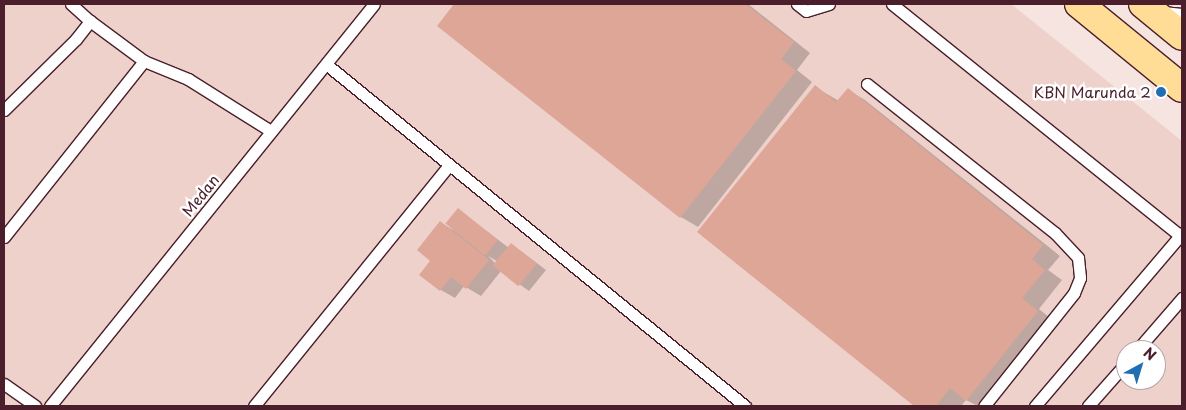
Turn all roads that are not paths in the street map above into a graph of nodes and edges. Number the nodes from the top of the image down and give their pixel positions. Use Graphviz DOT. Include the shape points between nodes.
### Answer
graph roads {
  1 [pos="71,4"];
  2 [pos="374,4"];
  3 [pos="797,4"];
  4 [pos="829,4"];
  5 [pos="892,4"];
  6 [pos="1079,4"];
  7 [pos="1147,7"];
  8 [pos="1182,14"];
  9 [pos="90,22"];
  10 [pos="1182,36"];
  11 [pos="144,61"];
  12 [pos="326,64"];
  13 [pos="867,84"];
  14 [pos="1182,88"];
  15 [pos="4,110"];
  16 [pos="271,131"];
  17 [pos="449,165"];
  18 [pos="1182,235"];
  19 [pos="4,237"];
  20 [pos="1182,298"];
  21 [pos="1146,340"];
  22 [pos="1116,374"];
  23 [pos="4,384"];
  24 [pos="34,406"];
  25 [pos="50,406"];
  26 [pos="254,406"];
  27 [pos="745,406"];
  28 [pos="984,406"];
  29 [pos="1036,406"];
  30 [pos="1088,406"];
  1 -- 9 [label="lane"];
  2 -- 12 [label="lane, Medan"];
  3 -- 4 [label="lane" via="806,11"];
  5 -- 18 [label="lane"];
  6 -- 14 [label="main road"];
  7 -- 8 [label="lane"];
  7 -- 10 [label="main road"];
  9 -- 11 [label="lane"];
  9 -- 15 [label="lane"];
  11 -- 16 [label="lane" via="188,79"];
  11 -- 19 [label="lane"];
  12 -- 16 [label="lane, Medan"];
  12 -- 17 [label="lane"];
  13 -- 28 [label="lane" via="1055,233 1078,258 1080,278 1074,293"];
  16 -- 25 [label="lane, Medan"];
  17 -- 26 [label="lane"];
  17 -- 27 [label="lane"];
  18 -- 29 [label="lane"];
  20 -- 21 [label="lane"];
  22 -- 30 [label="lane"];
  23 -- 24 [label="lane"];
}
